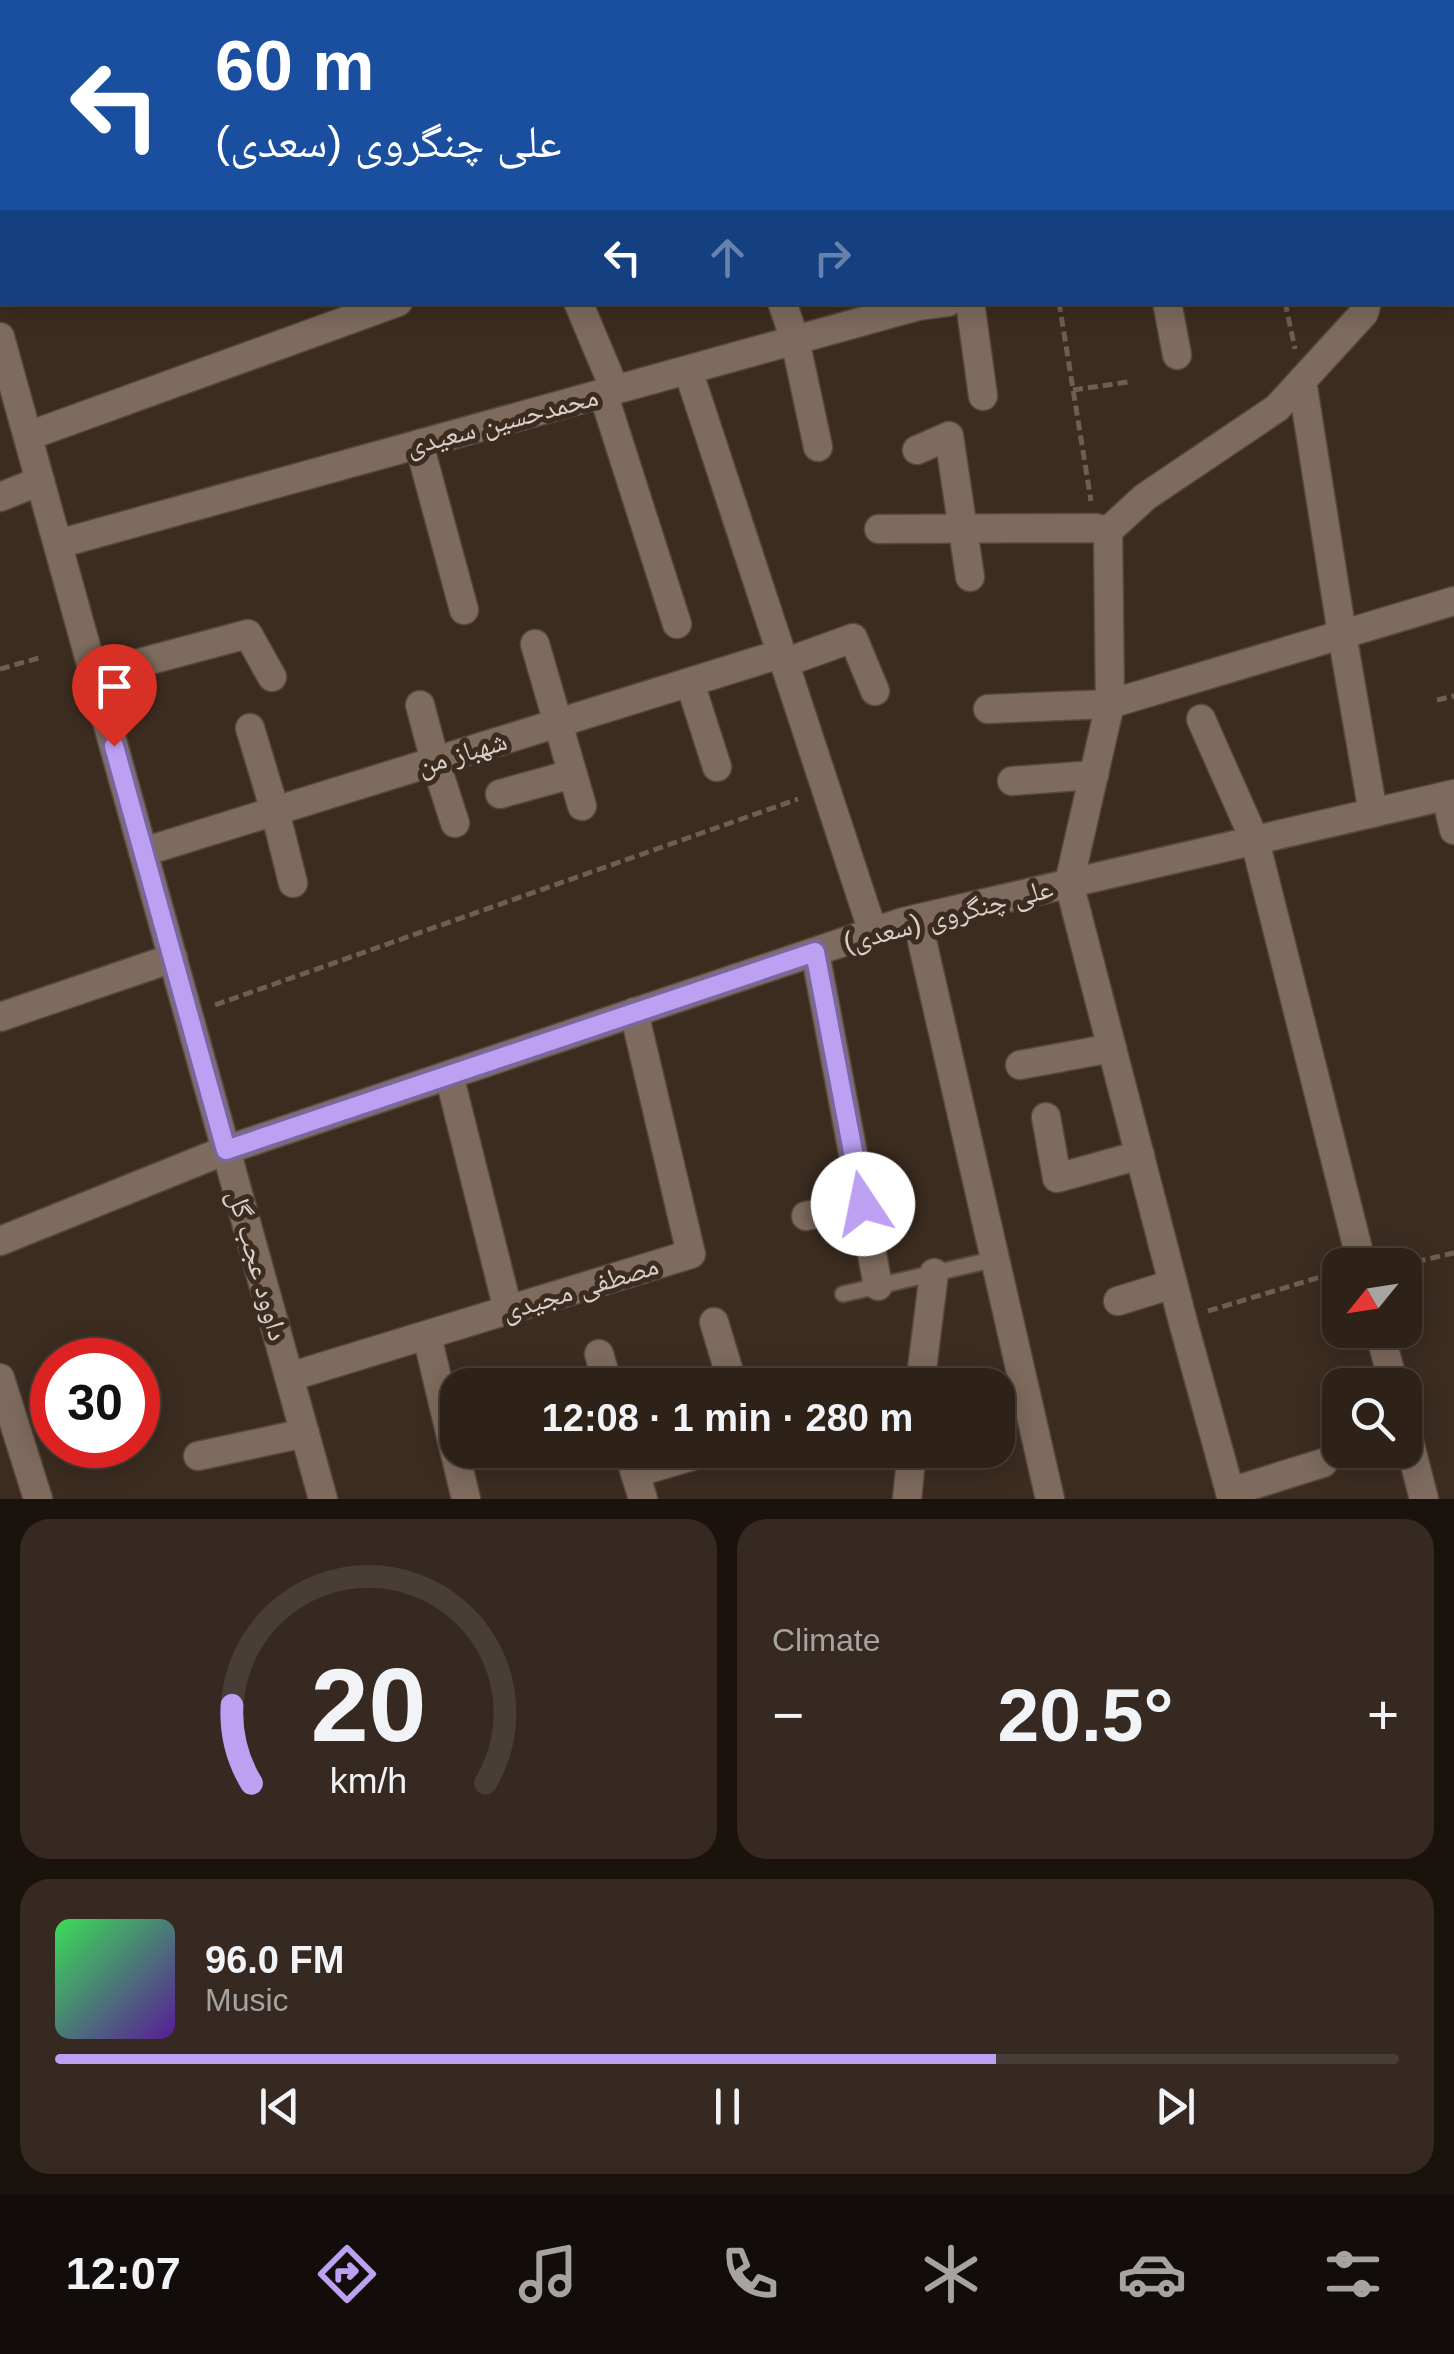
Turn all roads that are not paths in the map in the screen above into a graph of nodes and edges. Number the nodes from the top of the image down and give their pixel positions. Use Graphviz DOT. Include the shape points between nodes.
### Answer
graph roads {
  1 [pos="390,305"];
  2 [pos="579,305"];
  3 [pos="783,305"];
  4 [pos="915,305"];
  5 [pos="970,305"];
  6 [pos="1168,305"];
  7 [pos="1366,305"];
  8 [pos="0,336"];
  9 [pos="795,340"];
  10 [pos="1177,355"];
  11 [pos="688,370"];
  12 [pos="1302,381"];
  13 [pos="609,392"];
  14 [pos="983,396"];
  15 [pos="28,436"];
  16 [pos="419,444"];
  17 [pos="818,447"];
  18 [pos="917,450"];
  19 [pos="40,481"];
  20 [pos="0,496"];
  21 [pos="879,529"];
  22 [pos="964,530"];
  23 [pos="1102,530"];
  24 [pos="58,544"];
  25 [pos="970,577"];
  26 [pos="1454,602"];
  27 [pos="464,610"];
  28 [pos="677,624"];
  29 [pos="1342,634"];
  30 [pos="535,644"];
  31 [pos="782,659"];
  32 [pos="94,675"];
  33 [pos="272,676"];
  34 [pos="690,683"];
  35 [pos="875,691"];
  36 [pos="1110,704"];
  37 [pos="420,705"];
  38 [pos="988,709"];
  39 [pos="1201,719"];
  40 [pos="558,724"];
  41 [pos="250,728"];
  42 [pos="435,762"];
  43 [pos="717,768"];
  44 [pos="572,774"];
  45 [pos="1094,775"];
  46 [pos="1012,782"];
  47 [pos="500,794"];
  48 [pos="1450,795"];
  49 [pos="582,806"];
  50 [pos="275,811"];
  51 [pos="1373,813"];
  52 [pos="455,823"];
  53 [pos="1454,830"];
  54 [pos="1255,841"];
  55 [pos="143,852"];
  56 [pos="293,883"];
  57 [pos="1070,884"];
  58 [pos="917,919"];
  59 [pos="872,932"];
  60 [pos="815,952"];
  61 [pos="173,958"];
  62 [pos="634,1012"];
  63 [pos="0,1017"];
  64 [pos="1112,1048"];
  65 [pos="1020,1065"];
  66 [pos="449,1075"];
  67 [pos="1046,1117"];
  68 [pos="226,1150"];
  69 [pos="1140,1155"];
  70 [pos="863,1204"];
  71 [pos="806,1216"];
  72 [pos="0,1242"];
  73 [pos="1358,1248"];
  74 [pos="996,1259"];
  75 [pos="934,1274"];
  76 [pos="1173,1284"];
  77 [pos="878,1286"];
  78 [pos="843,1294"];
  79 [pos="1118,1301"];
  80 [pos="508,1310"];
  81 [pos="714,1322"];
  82 [pos="427,1336"];
  83 [pos="599,1354"];
  84 [pos="603,1368"];
  85 [pos="728,1368"];
  86 [pos="922,1368"];
  87 [pos="289,1377"];
  88 [pos="0,1378"];
  89 [pos="305,1433"];
  90 [pos="198,1456"];
  91 [pos="1322,1463"];
  92 [pos="910,1468"];
  93 [pos="1416,1468"];
  94 [pos="1231,1495"];
  95 [pos="38,1499"];
  96 [pos="323,1499"];
  97 [pos="466,1499"];
  98 [pos="907,1499"];
  99 [pos="1050,1499"];
  100 [pos="1424,1499"];
  1 -- 15 [label="street"];
  2 -- 13 [label="street"];
  3 -- 9 [label="street"];
  4 -- 9 [label="street, محمدحسین سعیدی"];
  5 -- 14 [label="street"];
  6 -- 10 [label="street"];
  7 -- 12 [label="street"];
  8 -- 15 [label="street, داوود عجب گل"];
  9 -- 11 [label="street, محمدحسین سعیدی"];
  9 -- 17 [label="street"];
  11 -- 13 [label="street, محمدحسین سعیدی"];
  11 -- 31 [label="street"];
  12 -- 23 [label="street" via="1277,408"];
  12 -- 29 [label="street"];
  13 -- 16 [label="street, محمدحسین سعیدی"];
  13 -- 28 [label="street"];
  15 -- 19 [label="street, داوود عجب گل"];
  16 -- 24 [label="street, محمدحسین سعیدی"];
  16 -- 27 [label="street"];
  18 -- 22 [label="street" via="949,436"];
  19 -- 20 [label="street"];
  19 -- 24 [label="street, داوود عجب گل"];
  21 -- 22 [label="street"];
  22 -- 23 [label="street"];
  22 -- 25 [label="street"];
  23 -- 36 [label="street"];
  24 -- 32 [label="street, داوود عجب گل"];
  26 -- 29 [label="street"];
  29 -- 36 [label="street"];
  29 -- 51 [label="street"];
  30 -- 40 [label="street"];
  31 -- 34 [label="street, شهباز من"];
  31 -- 35 [label="street, شهباز من" via="853,638"];
  31 -- 59 [label="street"];
  32 -- 33 [label="street" via="248,634"];
  32 -- 55 [label="street, داوود عجب گل"];
  34 -- 40 [label="street, شهباز من"];
  34 -- 43 [label="street"];
  36 -- 38 [label="street"];
  36 -- 45 [label="street"];
  37 -- 42 [label="street"];
  39 -- 54 [label="street"];
  40 -- 42 [label="street, شهباز من"];
  40 -- 44 [label="street"];
  41 -- 50 [label="street"];
  42 -- 50 [label="street, شهباز من"];
  42 -- 52 [label="street"];
  44 -- 47 [label="street"];
  44 -- 49 [label="street"];
  45 -- 46 [label="street"];
  45 -- 57 [label="street"];
  48 -- 51 [label="street, علی چنگروی (سعدی)"];
  48 -- 53 [label="street"];
  50 -- 55 [label="street, شهباز من"];
  50 -- 56 [label="street"];
  51 -- 54 [label="street, علی چنگروی (سعدی)"];
  54 -- 57 [label="street, علی چنگروی (سعدی)"];
  54 -- 73 [label="street"];
  55 -- 61 [label="street, داوود عجب گل"];
  57 -- 58 [label="street, علی چنگروی (سعدی)"];
  57 -- 64 [label="street"];
  58 -- 59 [label="street, علی چنگروی (سعدی)"];
  58 -- 74 [label="street"];
  59 -- 60 [label="street, علی چنگروی (سعدی)"];
  60 -- 62 [label="street, علی چنگروی (سعدی)"];
  60 -- 70 [label="street"];
  61 -- 63 [label="street"];
  61 -- 68 [label="street, داوود عجب گل"];
  62 -- 66 [label="street, علی چنگروی (سعدی)"];
  62 -- 80 [label="street, مصطفی مجیدی" via="691,1254"];
  64 -- 65 [label="street"];
  64 -- 69 [label="street"];
  66 -- 68 [label="street, علی چنگروی (سعدی)"];
  66 -- 80 [label="street"];
  67 -- 69 [label="street" via="1058,1178"];
  68 -- 72 [label="street, علی چنگروی (سعدی)"];
  68 -- 87 [label="street, داوود عجب گل"];
  69 -- 76 [label="street"];
  70 -- 71 [label="street"];
  70 -- 77 [label="street"];
  74 -- 75 [label="lane"];
  74 -- 99 [label="street"];
  75 -- 77 [label="lane"];
  75 -- 86 [label="street"];
  76 -- 79 [label="street"];
  76 -- 94 [label="street"];
  77 -- 78 [label="lane"];
  80 -- 82 [label="street, مصطفی مجیدی"];
  81 -- 85 [label="street"];
  82 -- 87 [label="street, مصطفی مجیدی"];
  82 -- 97 [label="street"];
  83 -- 84 [label="street"];
  87 -- 89 [label="street, داوود عجب گل"];
  88 -- 95 [label="street"];
  89 -- 90 [label="street"];
  89 -- 96 [label="street, داوود عجب گل"];
  91 -- 94 [label="street"];
  92 -- 98 [label="street"];
  93 -- 100 [label="street"];
}
